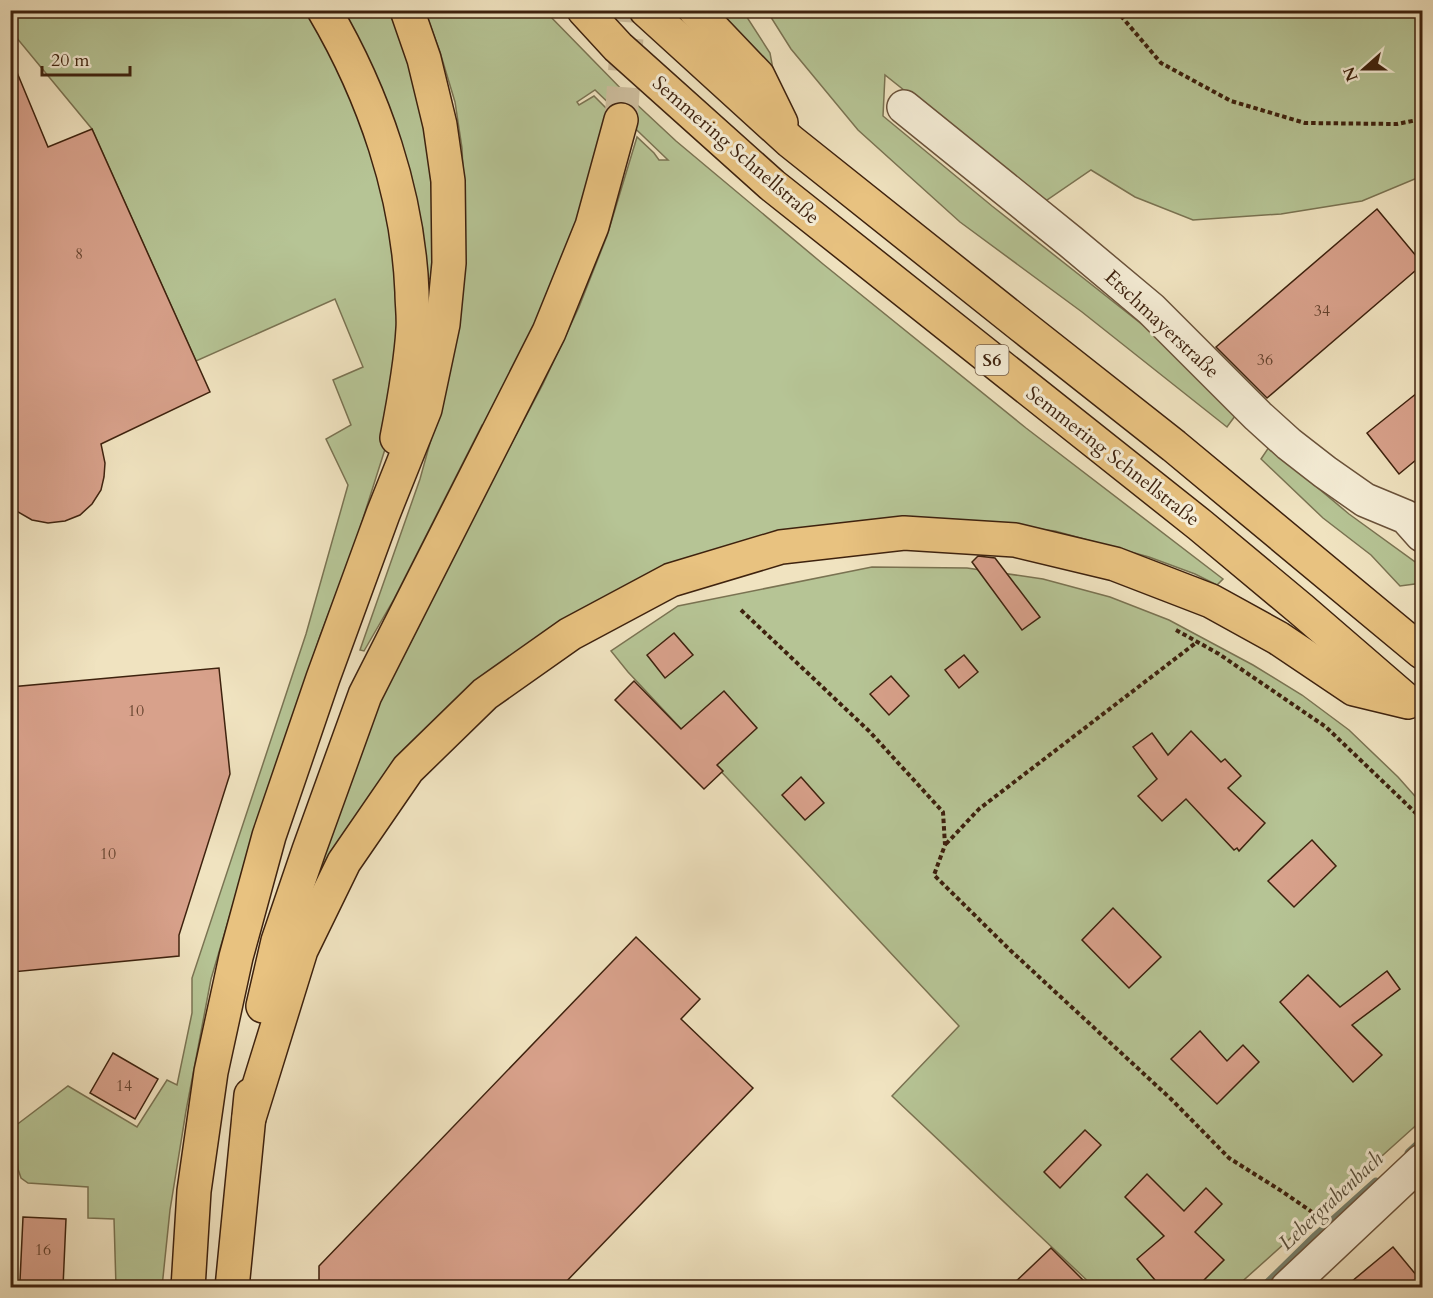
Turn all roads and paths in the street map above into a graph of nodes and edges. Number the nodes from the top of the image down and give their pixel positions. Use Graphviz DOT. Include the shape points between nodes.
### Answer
graph roads {
  1 [pos="324,10"];
  2 [pos="407,10"];
  3 [pos="584,10"];
  4 [pos="646,10"];
  5 [pos="695,10"];
  6 [pos="1116,10"];
  7 [pos="904,107"];
  8 [pos="1422,119"];
  9 [pos="621,120"];
  10 [pos="790,141"];
  11 [pos="383,514"];
  12 [pos="1417,516"];
  13 [pos="741,610"];
  14 [pos="1176,630"];
  15 [pos="1197,642"];
  16 [pos="1422,652"];
  17 [pos="1415,708"];
  18 [pos="1422,819"];
  19 [pos="945,845"];
  20 [pos="249,1118"];
  21 [pos="1422,1161"];
  22 [pos="1320,1217"];
  23 [pos="1307,1281"];
  24 [pos="188,1287"];
  25 [pos="232,1287"];
  1 -- 11 [label="highway" via="374,113 398,190 410,258 413,328 404,404"];
  2 -- 11 [label="highway" via="440,125 448,181 448,263 443,324 425,409"];
  3 -- 17 [label="highway, Semmering Schnellstraße / S6" via="618,47 772,185 1200,525"];
  4 -- 10 [label="highway, S6"];
  5 -- 10 [label="highway" via="758,76"];
  6 -- 8 [label="path" via="1161,63 1231,101 1305,123 1397,124"];
  7 -- 12 [label="street, Etschmayerstraße" via="1151,309 1289,444 1365,500"];
  9 -- 20 [label="highway" via="592,226 549,332 365,695 278,941 254,1042"];
  10 -- 16 [label="highway, S6" via="1174,446"];
  11 -- 24 [label="highway" via="269,836 236,957 209,1084 194,1191"];
  13 -- 19 [label="path" via="869,731 943,812"];
  14 -- 15 [label="path"];
  15 -- 18 [label="path" via="1326,726"];
  15 -- 19 [label="path" via="979,809"];
  17 -- 20 [label="highway" via="1354,689 1278,638 1211,602 1115,564 1015,540 904,533 781,547 670,580 570,634 484,694 408,769 344,862 301,950"];
  19 -- 22 [label="path" via="933,875 1229,1158"];
  20 -- 25 [label="highway"];
  21 -- 23 [label="street"];
}
